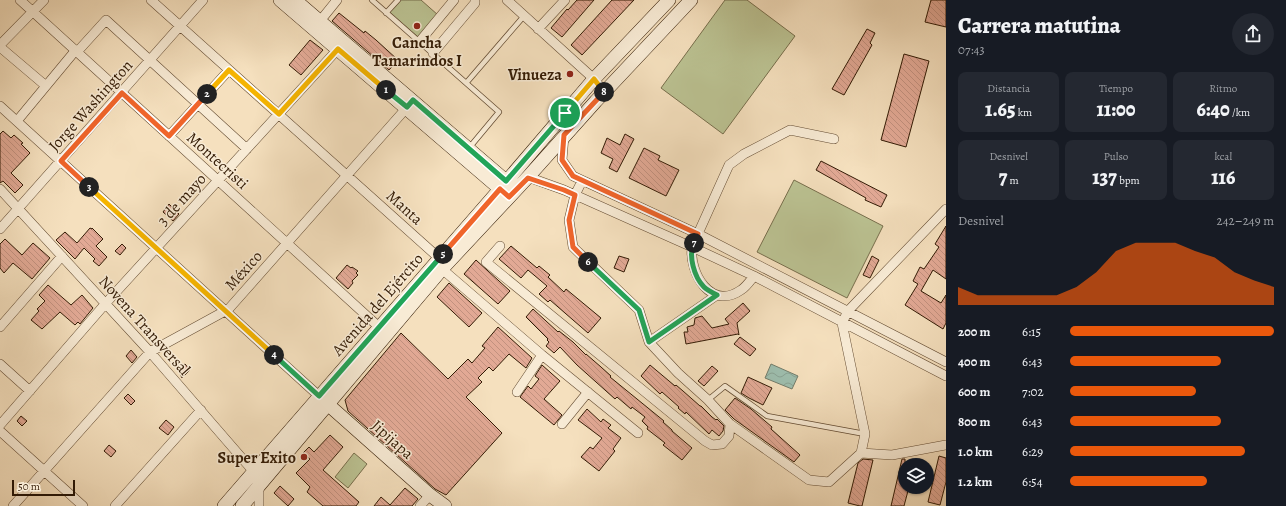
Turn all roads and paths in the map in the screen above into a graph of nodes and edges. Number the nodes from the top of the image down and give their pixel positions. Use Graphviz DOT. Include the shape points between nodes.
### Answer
graph roads {
  1 [pos="20,0"];
  2 [pos="44,0"];
  3 [pos="151,0"];
  4 [pos="203,0"];
  5 [pos="280,0"];
  6 [pos="296,0"];
  7 [pos="337,0"];
  8 [pos="372,0"];
  9 [pos="398,0"];
  10 [pos="454,0"];
  11 [pos="475,0"];
  12 [pos="507,0"];
  13 [pos="565,0"];
  14 [pos="669,0"];
  15 [pos="691,0"];
  16 [pos="33,12"];
  17 [pos="386,13"];
  18 [pos="524,16"];
  19 [pos="320,21"];
  20 [pos="180,26"];
  21 [pos="538,29"];
  22 [pos="420,41"];
  23 [pos="0,46"];
  24 [pos="338,49"];
  25 [pos="76,51"];
  26 [pos="433,52"];
  27 [pos="150,60"];
  28 [pos="229,70"];
  29 [pos="594,79"];
  30 [pos="466,82"];
  31 [pos="46,86"];
  32 [pos="604,92"];
  33 [pos="122,93"];
  34 [pos="198,104"];
  35 [pos="410,104"];
  36 [pos="0,106"];
  37 [pos="279,114"];
  38 [pos="17,121"];
  39 [pos="564,135"];
  40 [pos="169,136"];
  41 [pos="834,139"];
  42 [pos="469,148"];
  43 [pos="247,149"];
  44 [pos="61,161"];
  45 [pos="347,175"];
  46 [pos="528,178"];
  47 [pos="218,180"];
  48 [pos="582,181"];
  49 [pos="0,189"];
  50 [pos="508,189"];
  51 [pos="575,195"];
  52 [pos="18,209"];
  53 [pos="946,209"];
  54 [pos="0,229"];
  55 [pos="698,234"];
  56 [pos="287,243"];
  57 [pos="500,246"];
  58 [pos="692,247"];
  59 [pos="157,248"];
  60 [pos="62,256"];
  61 [pos="441,264"];
  62 [pos="754,276"];
  63 [pos="717,295"];
  64 [pos="106,304"];
  65 [pos="226,311"];
  66 [pos="848,311"];
  67 [pos="842,323"];
  68 [pos="0,327"];
  69 [pos="378,327"];
  70 [pos="649,342"];
  71 [pos="150,352"];
  72 [pos="542,355"];
  73 [pos="946,362"];
  74 [pos="0,364"];
  75 [pos="946,376"];
  76 [pos="30,390"];
  77 [pos="517,392"];
  78 [pos="588,392"];
  79 [pos="324,400"];
  80 [pos="708,400"];
  81 [pos="201,410"];
  82 [pos="562,424"];
  83 [pos="730,424"];
  84 [pos="0,425"];
  85 [pos="0,431"];
  86 [pos="638,433"];
  87 [pos="865,434"];
  88 [pos="946,445"];
  89 [pos="861,453"];
  90 [pos="45,471"];
  91 [pos="254,472"];
  92 [pos="258,487"];
  93 [pos="430,495"];
  94 [pos="13,506"];
  95 [pos="83,506"];
  96 [pos="115,506"];
  97 [pos="224,506"];
  98 [pos="242,506"];
  99 [pos="259,506"];
  100 [pos="420,506"];
  101 [pos="445,506"];
  1 -- 16 [label="street, Montecristi"];
  2 -- 16 [label="street"];
  3 -- 20 [label="street, Manta"];
  4 -- 20 [label="street, Jorge Washington"];
  5 -- 24 [label="main road"];
  6 -- 19 [label="main road"];
  7 -- 19 [label="street"];
  8 -- 17 [label="lane"];
  9 -- 17 [label="lane"];
  10 -- 22 [label="street"];
  11 -- 26 [label="street"];
  12 -- 18 [label="street"];
  13 -- 21 [label="street"];
  14 -- 29 [label="main road, Avenida del Ejército"];
  15 -- 32 [label="main road, Avenida del Ejército"];
  16 -- 23 [label="street"];
  16 -- 25 [label="street, Montecristi"];
  17 -- 22 [label="lane"];
  18 -- 21 [label="street"];
  18 -- 30 [label="lane"];
  19 -- 35 [label="main road"];
  20 -- 27 [label="street, Jorge Washington"];
  20 -- 28 [label="street, Manta"];
  21 -- 29 [label="street"];
  22 -- 26 [label="lane"];
  23 -- 31 [label="street"];
  24 -- 35 [label="main road"];
  24 -- 37 [label="street, 3 de mayo"];
  25 -- 27 [label="street" via="106,20"];
  25 -- 31 [label="street"];
  25 -- 33 [label="street, Montecristi"];
  26 -- 30 [label="lane"];
  27 -- 33 [label="street, Jorge Washington"];
  27 -- 34 [label="street"];
  28 -- 34 [label="street"];
  28 -- 37 [label="street, Manta"];
  29 -- 32 [label="street"];
  29 -- 50 [label="main road, Avenida del Ejército"];
  30 -- 42 [label="lane" via="499,112"];
  31 -- 38 [label="street"];
  32 -- 39 [label="main road, Avenida del Ejército"];
  33 -- 40 [label="street, Montecristi"];
  33 -- 44 [label="street, Jorge Washington"];
  34 -- 40 [label="street"];
  34 -- 43 [label="street"];
  35 -- 42 [label="main road"];
  35 -- 45 [label="street, México"];
  35 -- 50 [label="main road"];
  36 -- 38 [label="street"];
  37 -- 43 [label="street, 3 de mayo"];
  37 -- 45 [label="street, Manta"];
  38 -- 44 [label="street"];
  39 -- 46 [label="main road, Avenida del Ejército"];
  39 -- 48 [label="street" via="562,160 573,176"];
  40 -- 47 [label="street, Montecristi"];
  41 -- 55 [label="street" via="790,130 744,154 729,165"];
  42 -- 50 [label="main road"];
  43 -- 47 [label="street, 3 de mayo"];
  44 -- 52 [label="street, Jorge Washington"];
  44 -- 59 [label="street"];
  45 -- 56 [label="street, México"];
  45 -- 61 [label="street, Manta"];
  46 -- 50 [label="main road, Avenida del Ejército"];
  46 -- 51 [label="street"];
  47 -- 56 [label="street, Montecristi"];
  47 -- 59 [label="street, 3 de mayo"];
  48 -- 51 [label="street"];
  48 -- 55 [label="street"];
  49 -- 52 [label="street, Novena Transversal"];
  50 -- 61 [label="main road, Avenida del Ejército"];
  51 -- 58 [label="street"];
  51 -- 70 [label="street" via="569,220 573,247 639,310"];
  52 -- 54 [label="street, Jorge Washington"];
  52 -- 60 [label="street, Novena Transversal"];
  53 -- 66 [label="street"];
  55 -- 58 [label="street"];
  55 -- 66 [label="street"];
  56 -- 65 [label="street, México"];
  56 -- 69 [label="street, Montecristi"];
  57 -- 83 [label="street" via="486,262 705,442 712,445 722,444 729,436"];
  58 -- 62 [label="street"];
  58 -- 63 [label="street" via="694,270 703,287"];
  59 -- 64 [label="street, 3 de mayo"];
  59 -- 65 [label="street"];
  60 -- 64 [label="street, Novena Transversal"];
  60 -- 68 [label="street"];
  61 -- 69 [label="main road, Avenida del Ejército"];
  61 -- 72 [label="street, Manta"];
  61 -- 79 [label="main road, Avenida del Ejército"];
  62 -- 63 [label="street" via="741,290 731,295"];
  62 -- 67 [label="street"];
  63 -- 70 [label="street"];
  64 -- 71 [label="street, Novena Transversal"];
  64 -- 76 [label="street, 3 de mayo"];
  65 -- 71 [label="street, México"];
  65 -- 79 [label="street"];
  66 -- 67 [label="street"];
  66 -- 73 [label="street"];
  67 -- 75 [label="street"];
  67 -- 87 [label="street"];
  69 -- 79 [label="main road, Avenida del Ejército"];
  70 -- 80 [label="street"];
  71 -- 81 [label="street, Novena Transversal"];
  71 -- 90 [label="street, México"];
  72 -- 77 [label="street"];
  72 -- 78 [label="street, Manta"];
  74 -- 76 [label="street"];
  76 -- 84 [label="street, 3 de mayo"];
  78 -- 82 [label="street"];
  78 -- 86 [label="street, Manta"];
  79 -- 91 [label="main road, Avenida del Ejército"];
  79 -- 92 [label="main road, Avenida del Ejército"];
  79 -- 93 [label="main road, Jipijapa"];
  80 -- 83 [label="street"];
  80 -- 87 [label="lane" via="725,386 767,416"];
  81 -- 91 [label="street, Novena Transversal"];
  81 -- 96 [label="street"];
  83 -- 89 [label="street" via="809,480 829,482"];
  85 -- 90 [label="street"];
  87 -- 89 [label="street"];
  88 -- 89 [label="street" via="892,455"];
  90 -- 94 [label="street, México"];
  90 -- 95 [label="street"];
  91 -- 92 [label="street, Novena Transversal"];
  91 -- 97 [label="main road, Avenida del Ejército"];
  92 -- 98 [label="main road, Avenida del Ejército"];
  92 -- 99 [label="street, Novena Transversal"];
  93 -- 100 [label="street"];
  93 -- 101 [label="main road, Jipijapa"];
}
